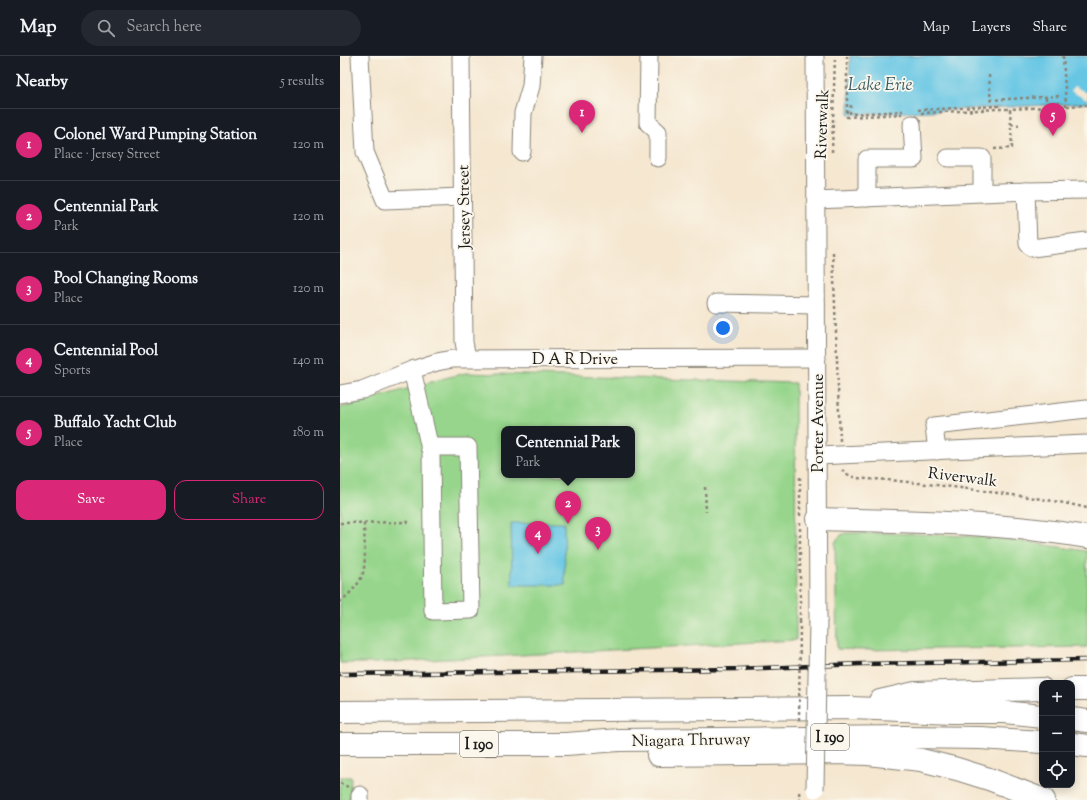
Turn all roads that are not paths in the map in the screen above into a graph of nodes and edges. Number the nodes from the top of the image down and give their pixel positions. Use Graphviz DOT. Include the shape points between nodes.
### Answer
graph roads {
  1 [pos="360,56"];
  2 [pos="461,56"];
  3 [pos="533,56"];
  4 [pos="649,56"];
  5 [pos="815,56"];
  6 [pos="912,117"];
  7 [pos="522,152"];
  8 [pos="658,158"];
  9 [pos="948,158"];
  10 [pos="1087,190"];
  11 [pos="1026,191"];
  12 [pos="982,193"];
  13 [pos="462,197"];
  14 [pos="867,198"];
  15 [pos="816,200"];
  16 [pos="1087,241"];
  17 [pos="716,303"];
  18 [pos="816,305"];
  19 [pos="467,358"];
  20 [pos="817,358"];
  21 [pos="412,370"];
  22 [pos="340,394"];
  23 [pos="1087,409"];
  24 [pos="1087,444"];
  25 [pos="429,447"];
  26 [pos="937,451"];
  27 [pos="817,456"];
  28 [pos="818,519"];
  29 [pos="1087,537"];
  30 [pos="1039,689"];
  31 [pos="1075,689"];
  32 [pos="1087,689"];
  33 [pos="851,708"];
  34 [pos="340,712"];
  35 [pos="1039,716"];
  36 [pos="1075,719"];
  37 [pos="1087,721"];
  38 [pos="1039,742"];
  39 [pos="340,744"];
  40 [pos="566,744"];
  41 [pos="1075,744"];
  42 [pos="1087,746"];
  43 [pos="817,796"];
  44 [pos="1044,800"];
  1 -- 13 [label="street" via="365,152 385,200"];
  2 -- 13 [label="street, Jersey Street"];
  3 -- 7 [label="street" via="531,86 524,113"];
  4 -- 8 [label="street" via="648,122 658,132"];
  5 -- 15 [label="street, Porter Avenue"];
  6 -- 14 [label="street" via="914,159 867,159"];
  9 -- 12 [label="street" via="982,158"];
  10 -- 11 [label="street"];
  11 -- 12 [label="street"];
  11 -- 16 [label="street" via="1028,244 1032,248"];
  12 -- 14 [label="street"];
  13 -- 19 [label="street, Jersey Street" via="464,342"];
  14 -- 15 [label="street"];
  15 -- 18 [label="street, Porter Avenue"];
  17 -- 18 [label="street"];
  18 -- 20 [label="street, Porter Avenue"];
  19 -- 20 [label="street, D A R Drive"];
  19 -- 21 [label="street, D A R Drive" via="437,362"];
  20 -- 27 [label="street, Porter Avenue"];
  21 -- 22 [label="street, D A R Drive" via="362,390"];
  21 -- 25 [label="street"];
  23 -- 26 [label="street" via="934,426"];
  24 -- 26 [label="street"];
  25 -- 25 [label="street" via="433,611 471,610 468,447"];
  26 -- 27 [label="street"];
  27 -- 28 [label="street, Porter Avenue"];
  28 -- 29 [label="highway" via="910,520 992,525"];
  28 -- 43 [label="street, Porter Avenue, bridge"];
  30 -- 33 [label="highway" via="915,694"];
  31 -- 32 [label="highway"];
  33 -- 34 [label="highway, Niagara Thruway / I 190"];
  33 -- 35 [label="highway, Niagara Thruway / I 190" via="1004,712"];
  36 -- 37 [label="highway"];
  38 -- 40 [label="highway, Niagara Thruway / I 190" via="898,737 618,740"];
  39 -- 40 [label="highway, Niagara Thruway / I 190"];
  40 -- 44 [label="highway" via="617,755 868,754 921,760 989,779"];
  41 -- 42 [label="highway"];
}
